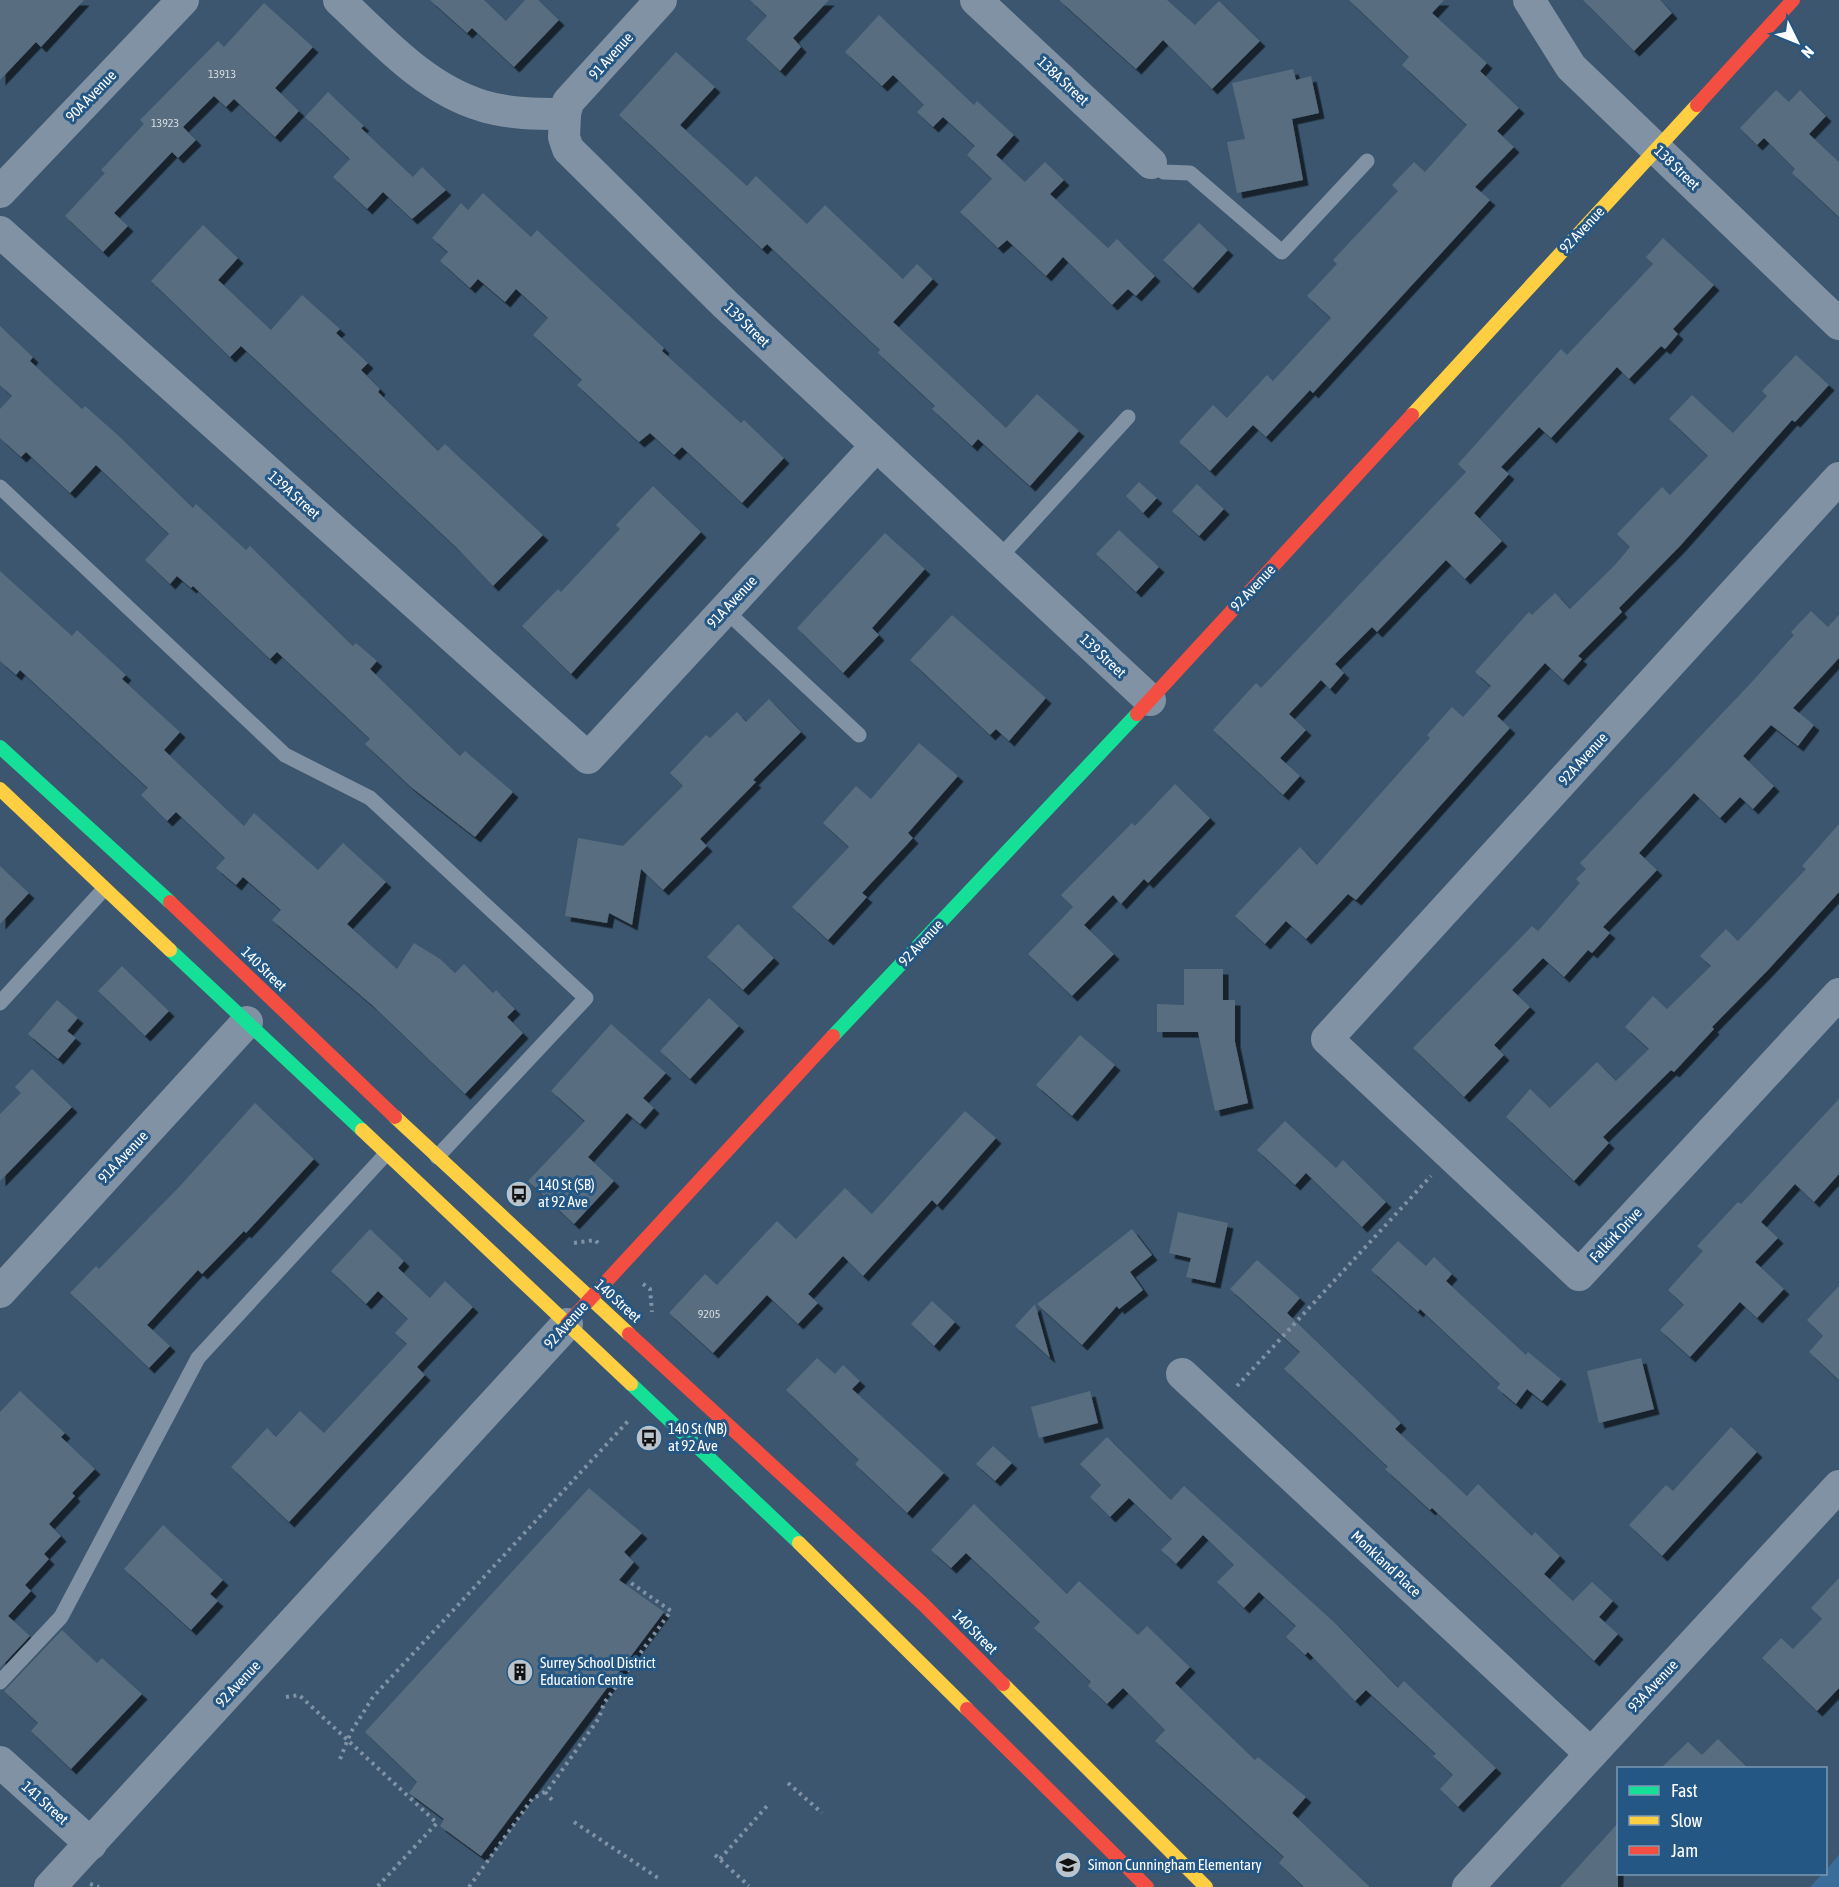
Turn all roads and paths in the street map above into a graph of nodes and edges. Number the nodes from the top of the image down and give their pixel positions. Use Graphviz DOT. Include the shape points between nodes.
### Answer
graph roads {
  1 [pos="183,0"];
  2 [pos="339,0"];
  3 [pos="662,0"];
  4 [pos="976,0"];
  5 [pos="1529,0"];
  6 [pos="1793,0"];
  7 [pos="565,114"];
  8 [pos="1657,148"];
  9 [pos="1367,161"];
  10 [pos="1151,163"];
  11 [pos="0,192"];
  12 [pos="0,232"];
  13 [pos="1839,324"];
  14 [pos="1128,417"];
  15 [pos="876,446"];
  16 [pos="1839,478"];
  17 [pos="0,487"];
  18 [pos="999,558"];
  19 [pos="725,610"];
  20 [pos="1150,699"];
  21 [pos="860,735"];
  22 [pos="0,747"];
  23 [pos="588,758"];
  24 [pos="0,764"];
  25 [pos="0,789"];
  26 [pos="111,846"];
  27 [pos="105,889"];
  28 [pos="1839,994"];
  29 [pos="0,1003"];
  30 [pos="247,1023"];
  31 [pos="1327,1039"];
  32 [pos="386,1154"];
  33 [pos="437,1157"];
  34 [pos="1432,1175"];
  35 [pos="565,1238"];
  36 [pos="604,1248"];
  37 [pos="639,1280"];
  38 [pos="0,1292"];
  39 [pos="590,1298"];
  40 [pos="657,1318"];
  41 [pos="567,1324"];
  42 [pos="1182,1374"];
  43 [pos="1237,1386"];
  44 [pos="629,1420"];
  45 [pos="1839,1486"];
  46 [pos="628,1581"];
  47 [pos="0,1682"];
  48 [pos="286,1697"];
  49 [pos="348,1739"];
  50 [pos="1591,1754"];
  51 [pos="340,1759"];
  52 [pos="0,1762"];
  53 [pos="788,1783"];
  54 [pos="545,1792"];
  55 [pos="552,1800"];
  56 [pos="767,1806"];
  57 [pos="822,1813"];
  58 [pos="574,1822"];
  59 [pos="91,1844"];
  60 [pos="715,1855"];
  61 [pos="720,1859"];
  62 [pos="658,1878"];
  63 [pos="749,1886"];
  64 [pos="50,1887"];
  65 [pos="377,1887"];
  66 [pos="469,1887"];
  67 [pos="1147,1887"];
  68 [pos="1206,1887"];
  69 [pos="1468,1887"];
  1 -- 11 [label="street, 90A Avenue"];
  2 -- 7 [label="street" via="404,60 464,99 484,107 530,114"];
  3 -- 7 [label="street, 91 Avenue" via="568,102"];
  4 -- 10 [label="street, 138A Street"];
  5 -- 8 [label="street, 138 Street" via="1571,67"];
  6 -- 8 [label="main road, 92 Avenue"];
  7 -- 15 [label="street, 139 Street" via="568,149"];
  8 -- 13 [label="street, 138 Street"];
  8 -- 20 [label="main road, 92 Avenue"];
  9 -- 10 [label="lane" via="1281,252 1190,173 1164,172"];
  12 -- 23 [label="street, 139A Street"];
  14 -- 18 [label="lane"];
  15 -- 18 [label="street, 139 Street"];
  15 -- 19 [label="street, 91A Avenue"];
  16 -- 31 [label="street, 92A Avenue"];
  17 -- 33 [label="lane" via="278,749 370,798 586,998"];
  18 -- 20 [label="street, 139 Street"];
  19 -- 21 [label="lane"];
  19 -- 23 [label="street, 91A Avenue"];
  20 -- 39 [label="main road, 92 Avenue"];
  22 -- 26 [label="main road, 140 Street"];
  24 -- 26 [label="main road" via="76,834"];
  25 -- 27 [label="main road"];
  26 -- 33 [label="main road, 140 Street"];
  27 -- 29 [label="lane"];
  27 -- 30 [label="main road"];
  28 -- 31 [label="street, Falkirk Drive" via="1579,1275"];
  30 -- 32 [label="main road"];
  30 -- 38 [label="street, 91A Avenue"];
  32 -- 41 [label="main road"];
  32 -- 47 [label="lane" via="198,1358 60,1617"];
  33 -- 39 [label="main road, 140 Street"];
  34 -- 43 [label="path"];
  35 -- 36 [label="path" via="573,1242 595,1240"];
  37 -- 40 [label="path" via="650,1289 651,1311"];
  39 -- 41 [label="main road, 92 Avenue"];
  39 -- 68 [label="main road, 140 Street" via="923,1604"];
  41 -- 59 [label="street, 92 Avenue"];
  41 -- 67 [label="main road" via="795,1538"];
  42 -- 50 [label="street, Monkland Place"];
  44 -- 49 [label="path" via="373,1697"];
  45 -- 50 [label="street, 93A Avenue"];
  46 -- 54 [label="path" via="671,1611"];
  48 -- 49 [label="path" via="299,1695"];
  49 -- 51 [label="path"];
  49 -- 65 [label="path" via="437,1823"];
  50 -- 69 [label="street, 93A Avenue"];
  52 -- 59 [label="street, 141 Street"];
  53 -- 57 [label="path"];
  54 -- 55 [label="path"];
  54 -- 66 [label="path" via="532,1799"];
  56 -- 61 [label="path"];
  58 -- 62 [label="path"];
  59 -- 64 [label="street, 92 Avenue"];
  60 -- 61 [label="path"];
  61 -- 63 [label="path"];
}
